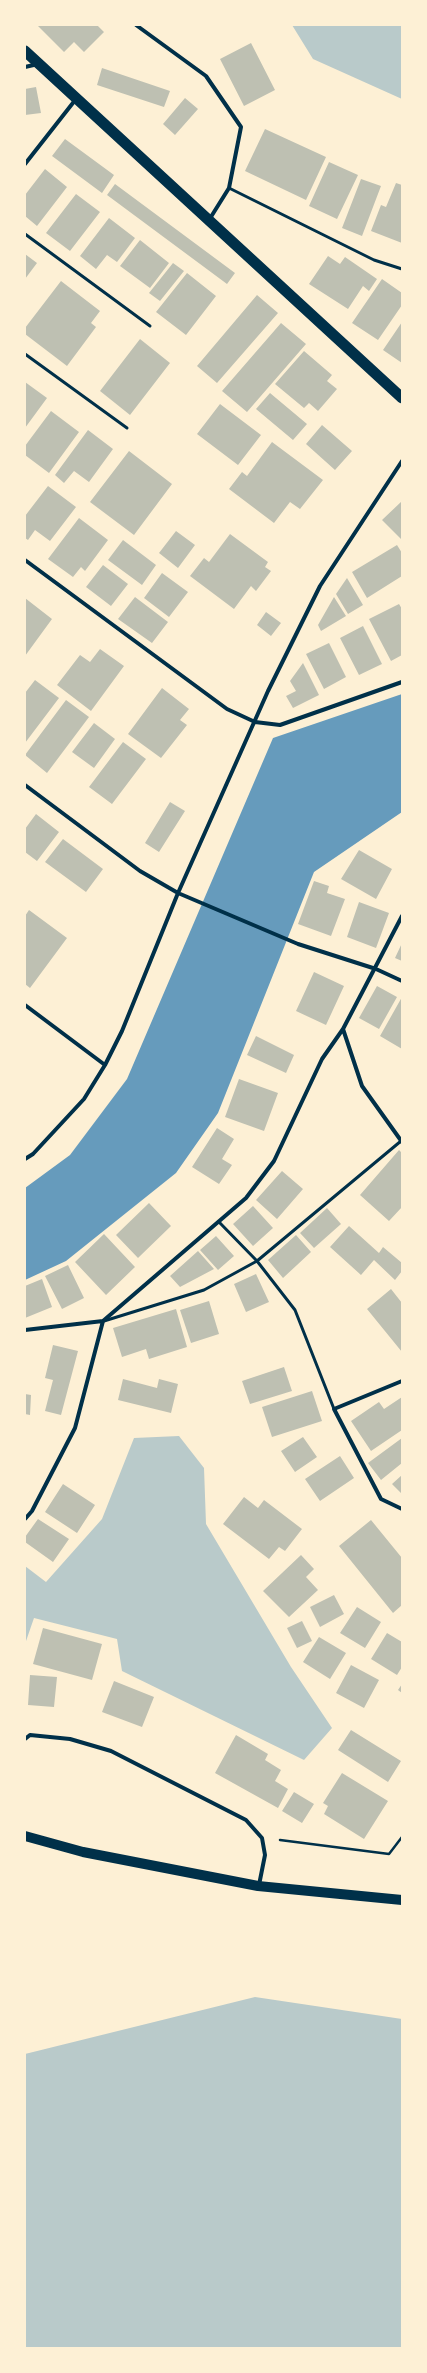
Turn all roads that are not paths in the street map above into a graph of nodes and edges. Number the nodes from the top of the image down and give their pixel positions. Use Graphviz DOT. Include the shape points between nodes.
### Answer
graph roads {
  1 [pos="136,25"];
  2 [pos="25,52"];
  3 [pos="38,64"];
  4 [pos="25,67"];
  5 [pos="76,98"];
  6 [pos="25,164"];
  7 [pos="229,188"];
  8 [pos="209,220"];
  9 [pos="25,234"];
  10 [pos="402,269"];
  11 [pos="150,326"];
  12 [pos="25,354"];
  13 [pos="402,398"];
  14 [pos="127,428"];
  15 [pos="402,461"];
  16 [pos="25,560"];
  17 [pos="402,682"];
  18 [pos="255,722"];
  19 [pos="25,785"];
  20 [pos="178,893"];
  21 [pos="402,916"];
  22 [pos="376,969"];
  23 [pos="402,982"];
  24 [pos="25,1005"];
  25 [pos="343,1029"];
  26 [pos="105,1065"];
  27 [pos="401,1142"];
  28 [pos="25,1159"];
  29 [pos="219,1222"];
  30 [pos="257,1261"];
  31 [pos="103,1321"];
  32 [pos="25,1330"];
  33 [pos="402,1381"];
  34 [pos="334,1409"];
  35 [pos="402,1510"];
  36 [pos="25,1519"];
  37 [pos="25,1739"];
  38 [pos="25,1836"];
  39 [pos="258,1886"];
  40 [pos="402,1900"];
  1 -- 7 [label="street" via="206,76 241,127"];
  2 -- 3 [label="highway"];
  3 -- 4 [label="street"];
  3 -- 5 [label="highway"];
  5 -- 6 [label="street"];
  5 -- 8 [label="highway"];
  7 -- 8 [label="street"];
  7 -- 10 [label="lane" via="374,260"];
  8 -- 13 [label="highway"];
  9 -- 11 [label="lane"];
  12 -- 14 [label="lane"];
  15 -- 18 [label="street" via="320,586"];
  16 -- 18 [label="street" via="226,709"];
  17 -- 18 [label="street" via="280,725"];
  18 -- 20 [label="street"];
  19 -- 20 [label="street" via="140,871"];
  20 -- 22 [label="street" via="298,944"];
  20 -- 26 [label="street"];
  21 -- 22 [label="street"];
  22 -- 23 [label="street"];
  22 -- 25 [label="street"];
  24 -- 26 [label="street"];
  25 -- 27 [label="street" via="362,1086"];
  25 -- 29 [label="street" via="322,1059 274,1161 246,1198"];
  26 -- 28 [label="street" via="84,1099 33,1154"];
  27 -- 30 [label="lane"];
  29 -- 30 [label="lane"];
  29 -- 31 [label="street"];
  30 -- 31 [label="lane" via="204,1290"];
  30 -- 34 [label="lane" via="295,1310"];
  31 -- 32 [label="street"];
  31 -- 36 [label="street" via="75,1428 32,1511"];
  33 -- 34 [label="street"];
  34 -- 35 [label="street" via="381,1500"];
  37 -- 39 [label="street" via="30,1735 70,1739 111,1751 246,1820 262,1838 265,1855"];
  38 -- 39 [label="main road" via="83,1852"];
  39 -- 40 [label="main road"];
}
